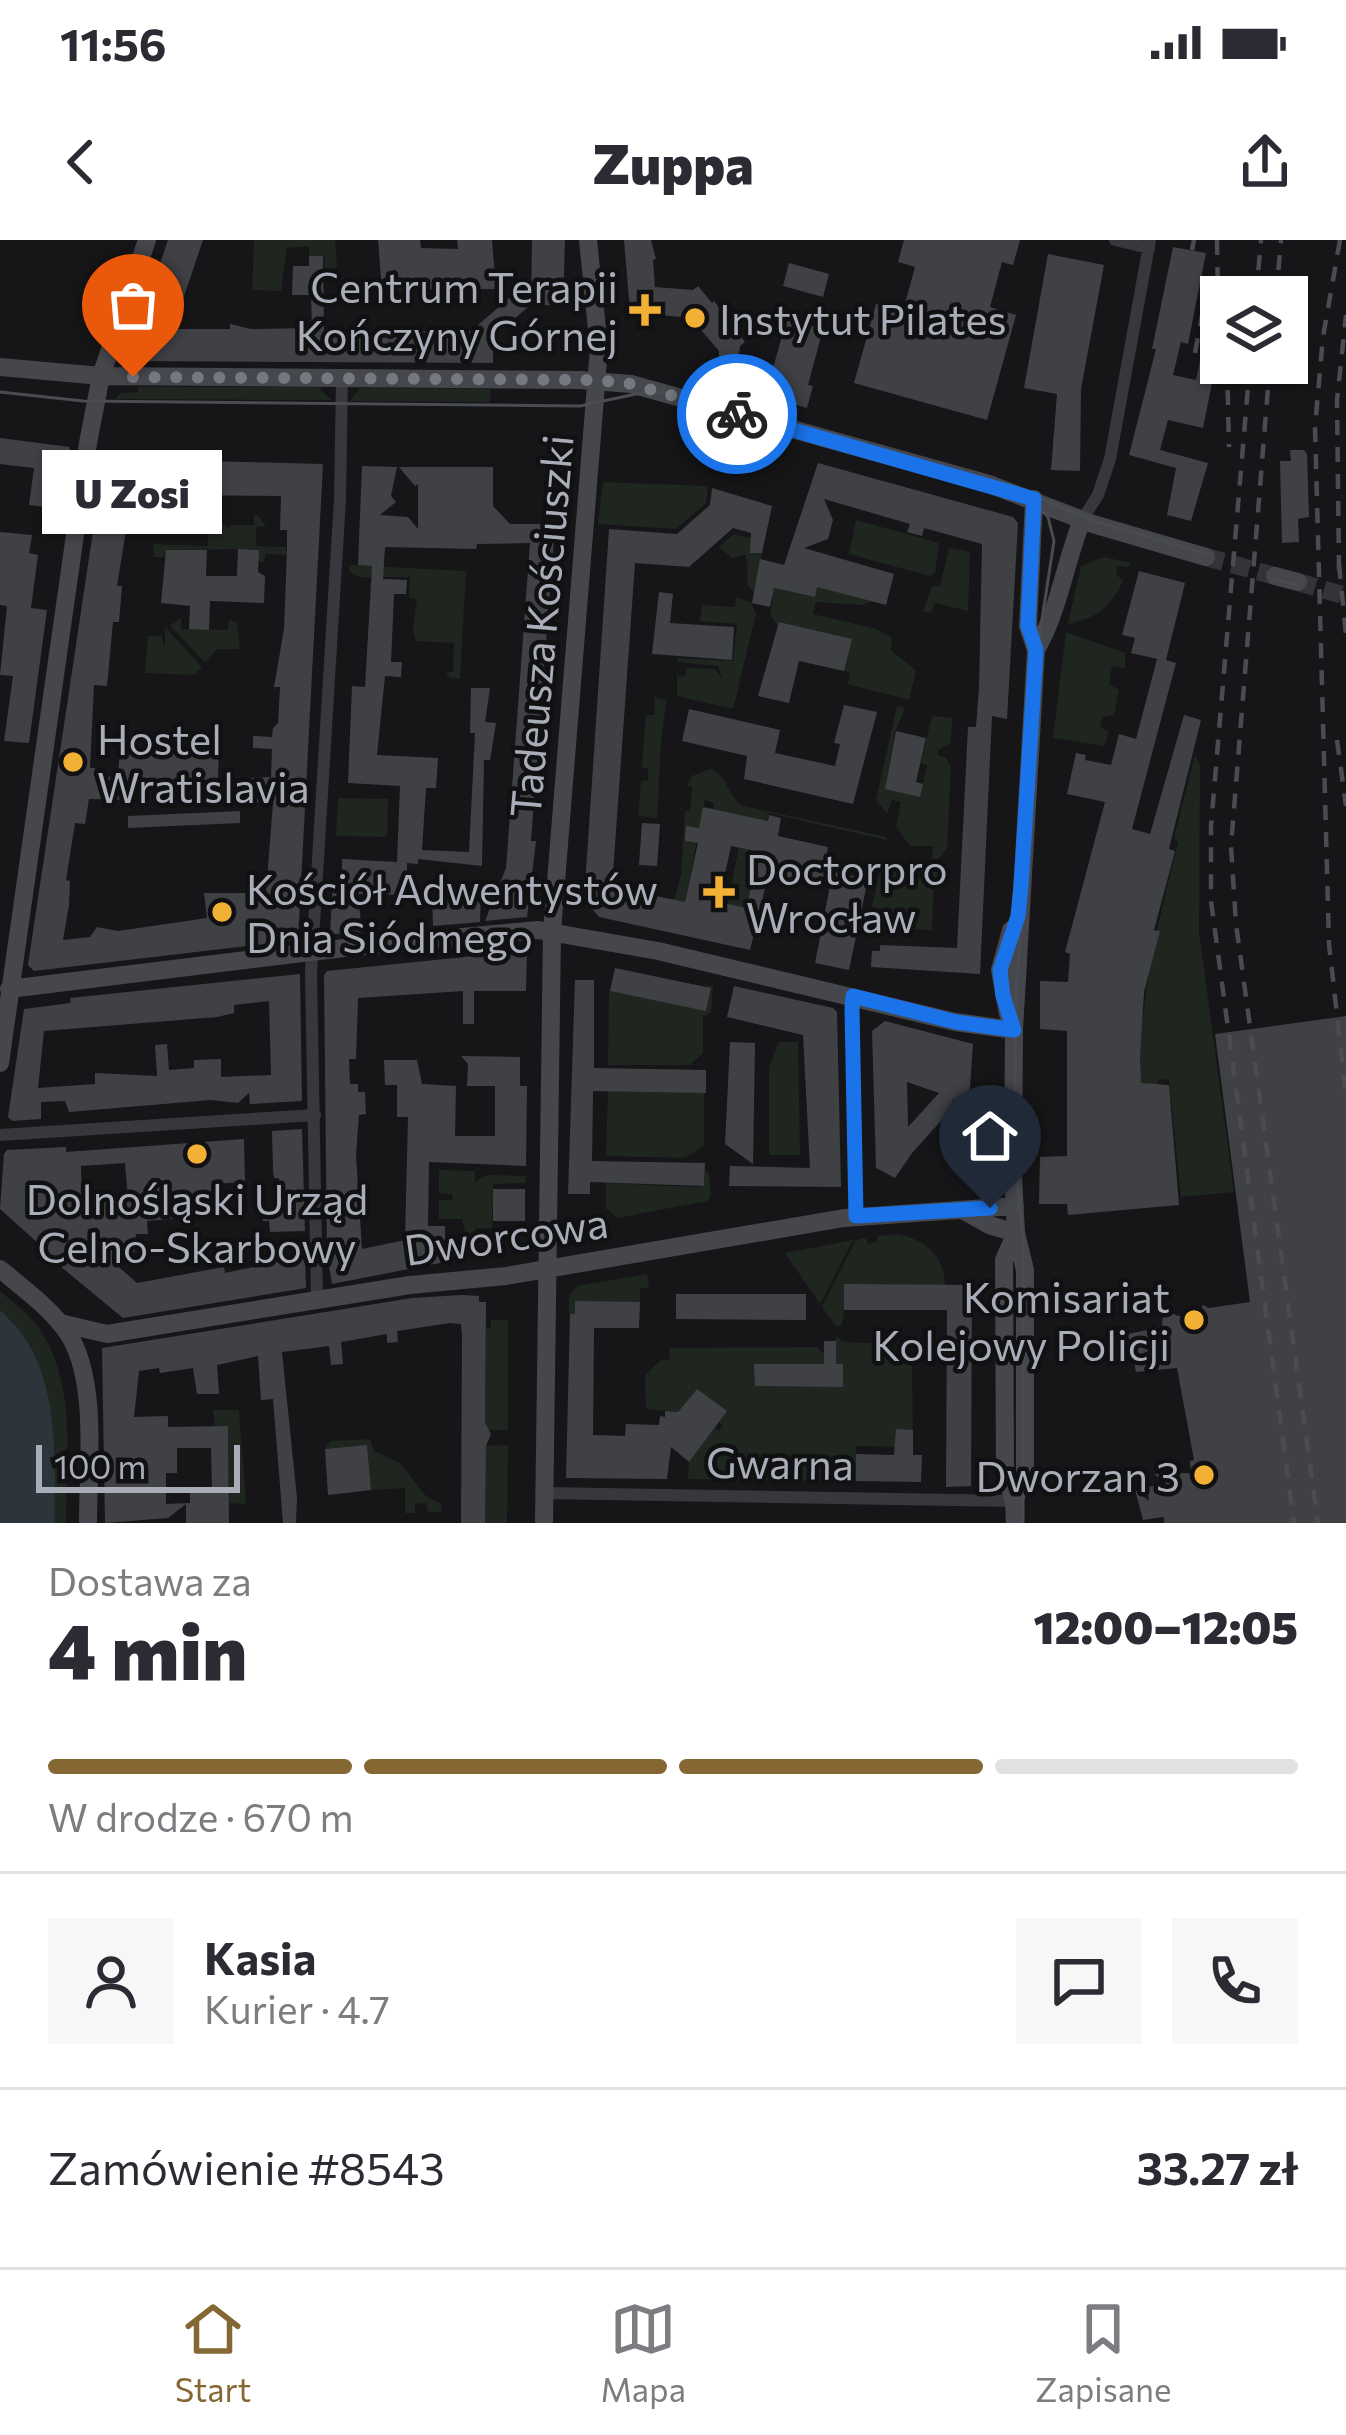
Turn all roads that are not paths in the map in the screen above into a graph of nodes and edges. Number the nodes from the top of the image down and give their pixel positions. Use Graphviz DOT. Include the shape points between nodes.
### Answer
graph roads {
  1 [pos="147,240"];
  2 [pos="588,240"];
  3 [pos="1115,240"];
  4 [pos="1150,244"];
  5 [pos="0,367"];
  6 [pos="100,376"];
  7 [pos="342,378"];
  8 [pos="597,380"];
  9 [pos="1034,499"];
  10 [pos="1082,520"];
  11 [pos="1207,557"];
  12 [pos="1274,576"];
  13 [pos="1298,582"];
  14 [pos="1036,650"];
  15 [pos="552,931"];
  16 [pos="313,953"];
  17 [pos="9,988"];
  18 [pos="853,996"];
  19 [pos="2,1030"];
  20 [pos="1014,1030"];
  21 [pos="0,1063"];
  22 [pos="315,1115"];
  23 [pos="0,1135"];
  24 [pos="1015,1206"];
  25 [pos="964,1211"];
  26 [pos="856,1216"];
  27 [pos="1016,1233"];
  28 [pos="546,1268"];
  29 [pos="0,1269"];
  30 [pos="317,1300"];
  31 [pos="61,1323"];
  32 [pos="544,1493"];
  33 [pos="1014,1501"];
  34 [pos="88,1523"];
  35 [pos="544,1523"];
  36 [pos="1015,1523"];
  1 -- 6 [label="street"];
  2 -- 8 [label="street, Tadeusza Kościuszki"];
  3 -- 4 [label="street"];
  4 -- 10 [label="street" via="1110,460"];
  5 -- 6 [label="street"];
  6 -- 7 [label="street"];
  6 -- 17 [label="street"];
  7 -- 8 [label="street"];
  7 -- 16 [label="street"];
  8 -- 9 [label="street"];
  8 -- 15 [label="street, Tadeusza Kościuszki"];
  9 -- 10 [label="street"];
  9 -- 14 [label="street" via="1028,626"];
  10 -- 11 [label="street"];
  10 -- 14 [label="street"];
  12 -- 13 [label="street"];
  14 -- 20 [label="street"];
  15 -- 16 [label="street"];
  15 -- 18 [label="street"];
  15 -- 28 [label="street, Tadeusza Kościuszki"];
  16 -- 17 [label="street"];
  16 -- 22 [label="street"];
  17 -- 19 [label="street"];
  18 -- 20 [label="street"];
  18 -- 26 [label="street"];
  19 -- 21 [label="street"];
  20 -- 24 [label="street"];
  22 -- 23 [label="street"];
  22 -- 30 [label="street"];
  24 -- 25 [label="street, Dworcowa"];
  24 -- 27 [label="street"];
  25 -- 26 [label="street, Dworcowa"];
  25 -- 27 [label="street, Dworcowa"];
  26 -- 28 [label="street, Dworcowa"];
  27 -- 33 [label="street" via="1025,1270 1025,1474"];
  28 -- 30 [label="street, Dworcowa"];
  28 -- 32 [label="street, Tadeusza Kościuszki"];
  29 -- 31 [label="street"];
  30 -- 31 [label="street, Dworcowa" via="107,1334"];
  31 -- 34 [label="street" via="84,1374"];
  32 -- 33 [label="street, Gwarna"];
  32 -- 35 [label="street, Tadeusza Kościuszki"];
  33 -- 36 [label="street"];
}
